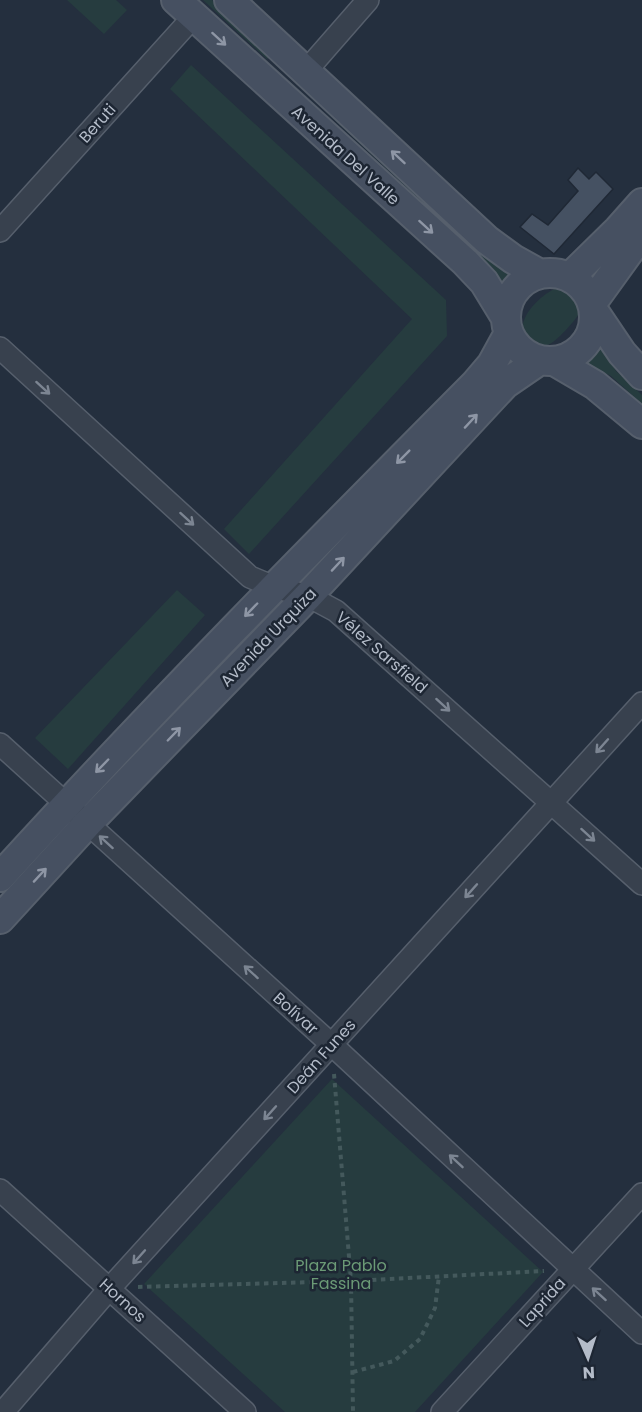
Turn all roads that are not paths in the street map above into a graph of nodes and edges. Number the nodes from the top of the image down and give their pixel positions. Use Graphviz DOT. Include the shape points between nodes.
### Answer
graph roads {
  1 [pos="229,0"];
  2 [pos="368,0"];
  3 [pos="185,8"];
  4 [pos="306,71"];
  5 [pos="642,203"];
  6 [pos="0,231"];
  7 [pos="642,237"];
  8 [pos="540,274"];
  9 [pos="570,278"];
  10 [pos="593,308"];
  11 [pos="507,326"];
  12 [pos="0,348"];
  13 [pos="547,361"];
  14 [pos="642,375"];
  15 [pos="642,424"];
  16 [pos="274,587"];
  17 [pos="309,596"];
  18 [pos="642,703"];
  19 [pos="0,744"];
  20 [pos="552,802"];
  21 [pos="67,804"];
  22 [pos="87,824"];
  23 [pos="0,877"];
  24 [pos="642,884"];
  25 [pos="0,918"];
  26 [pos="332,1045"];
  27 [pos="0,1190"];
  28 [pos="642,1194"];
  29 [pos="572,1269"];
  30 [pos="110,1288"];
  31 [pos="642,1333"];
  32 [pos="3,1412"];
  33 [pos="245,1412"];
  34 [pos="442,1412"];
  1 -- 4 [label="main road, Avenida Del Valle"];
  2 -- 4 [label="street"];
  3 -- 6 [label="street, Beruti"];
  3 -- 11 [label="main road, Avenida Del Valle, one-way" via="465,262 484,282"];
  8 -- 4 [label="main road, Avenida Del Valle, one-way" via="487,240"];
  5 -- 9 [label="main road"];
  7 -- 10 [label="main road"];
  8 -- 9 [label="main road"];
  8 -- 11 [label="main road" via="515,290 508,303"];
  9 -- 10 [label="main road" via="582,286"];
  10 -- 13 [label="main road" via="594,327 580,350 567,358"];
  10 -- 14 [label="main road" via="622,353"];
  11 -- 13 [label="main road" via="517,346 527,355"];
  11 -- 16 [label="main road, Avenida Urquiza, one-way" via="492,364 475,384"];
  12 -- 16 [label="street, Vélez Sarsfield, one-way" via="250,577"];
  13 -- 15 [label="main road" via="595,385"];
  17 -- 13 [label="main road, Avenida Urquiza, one-way" via="505,384"];
  16 -- 17 [label="street, Vélez Sarsfield"];
  16 -- 21 [label="main road, Avenida Urquiza, one-way"];
  17 -- 20 [label="street, Vélez Sarsfield, one-way" via="336,610"];
  22 -- 17 [label="main road, Avenida Urquiza, one-way"];
  18 -- 20 [label="street, Deán Funes, one-way"];
  19 -- 21 [label="street, Bolívar"];
  20 -- 24 [label="street, Vélez Sarsfield, one-way"];
  20 -- 26 [label="street, Deán Funes, one-way"];
  21 -- 22 [label="street, Bolívar"];
  21 -- 23 [label="main road, Avenida Urquiza"];
  25 -- 22 [label="main road, Avenida Urquiza, one-way"];
  26 -- 22 [label="street, Bolívar, one-way"];
  29 -- 26 [label="street, Bolívar, one-way"];
  26 -- 30 [label="street, Deán Funes, one-way"];
  27 -- 30 [label="street, Hornos"];
  28 -- 29 [label="street, Laprida"];
  31 -- 29 [label="street, Bolívar, one-way"];
  29 -- 34 [label="street, Laprida"];
  30 -- 32 [label="street, Deán Funes"];
  30 -- 33 [label="street, Hornos"];
}
